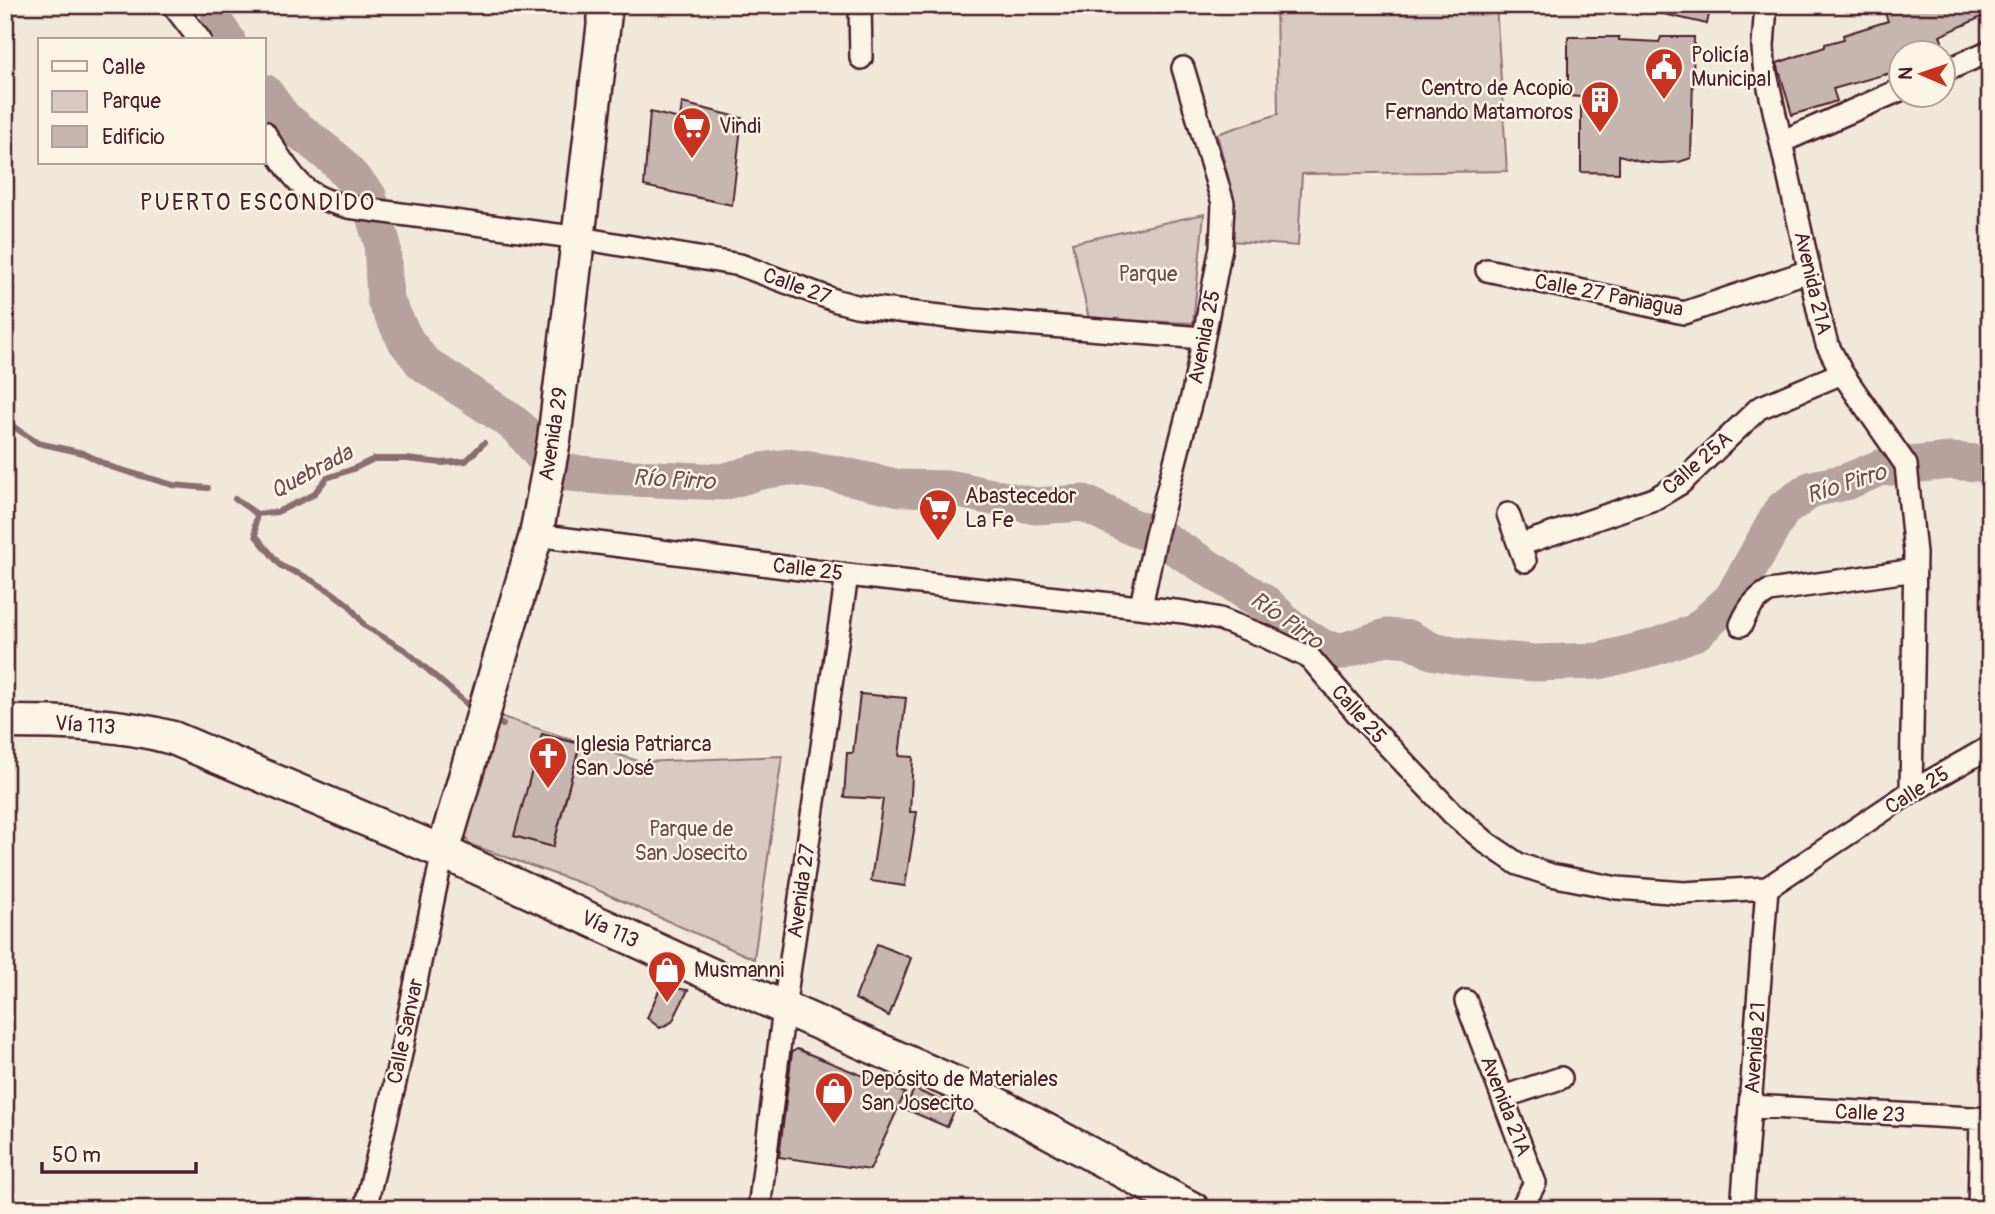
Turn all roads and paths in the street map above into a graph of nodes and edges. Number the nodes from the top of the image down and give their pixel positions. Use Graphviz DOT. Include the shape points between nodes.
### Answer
graph roads {
  1 [pos="173,5"];
  2 [pos="607,5"];
  3 [pos="860,5"];
  4 [pos="1766,5"];
  5 [pos="198,38"];
  6 [pos="1990,51"];
  7 [pos="861,58"];
  8 [pos="1956,66"];
  9 [pos="1183,68"];
  10 [pos="1886,96"];
  11 [pos="266,135"];
  12 [pos="1781,142"];
  13 [pos="580,238"];
  14 [pos="1487,270"];
  15 [pos="1810,271"];
  16 [pos="1203,338"];
  17 [pos="1842,373"];
  18 [pos="1508,514"];
  19 [pos="536,535"];
  20 [pos="1915,570"];
  21 [pos="847,575"];
  22 [pos="1141,606"];
  23 [pos="1741,625"];
  24 [pos="5,722"];
  25 [pos="1990,747"];
  26 [pos="1910,792"];
  27 [pos="443,852"];
  28 [pos="1767,888"];
  29 [pos="1466,1001"];
  30 [pos="784,1009"];
  31 [pos="1561,1078"];
  32 [pos="1503,1097"];
  33 [pos="1750,1106"];
  34 [pos="1985,1119"];
  35 [pos="365,1209"];
  36 [pos="759,1209"];
  37 [pos="1193,1209"];
  38 [pos="1521,1209"];
  39 [pos="1742,1209"];
  40 [pos="1979,1209"];
  1 -- 5 [label="street"];
  2 -- 13 [label="main road, Avenida 29"];
  3 -- 7 [label="street"];
  4 -- 12 [label="street, Avenida 21A" via="1764,65"];
  6 -- 8 [label="street"];
  9 -- 16 [label="street, Avenida 25" via="1223,203 1221,247"];
  10 -- 12 [label="street"];
  11 -- 13 [label="street, Calle 27" via="306,189 326,201"];
  12 -- 15 [label="street, Avenida 21A"];
  13 -- 16 [label="street, Calle 27" via="740,265 856,306"];
  13 -- 19 [label="main road, Avenida 29" via="554,440"];
  14 -- 15 [label="street, Calle 27 Paniagua" via="1684,313"];
  15 -- 17 [label="street, Avenida 21A" via="1821,323"];
  16 -- 22 [label="street, Avenida 25"];
  17 -- 18 [label="street, Calle 25A" via="1759,408 1681,483 1654,499 1522,553"];
  17 -- 20 [label="street, Avenida 21A" via="1906,465"];
  19 -- 21 [label="street, Calle 25"];
  19 -- 27 [label="main road, Avenida 29"];
  20 -- 23 [label="street" via="1769,590 1748,609"];
  20 -- 26 [label="street, Avenida 21A"];
  21 -- 22 [label="street, Calle 25"];
  21 -- 30 [label="street, Avenida 27"];
  22 -- 28 [label="street, Calle 25" via="1220,619 1310,658 1453,814 1518,864 1617,888 1684,893"];
  24 -- 27 [label="main road, Vía 113" via="69,722 173,738"];
  25 -- 26 [label="street, Calle 25"];
  26 -- 28 [label="street, Calle 25"];
  27 -- 30 [label="main road, Vía 113"];
  27 -- 35 [label="street, Calle Sanvar"];
  28 -- 33 [label="street, Avenida 21"];
  29 -- 32 [label="street, Avenida 21A"];
  30 -- 36 [label="street, Avenida 27"];
  30 -- 37 [label="main road, Vía 113" via="973,1091"];
  31 -- 32 [label="street"];
  32 -- 38 [label="street, Avenida 21A" via="1535,1183"];
  33 -- 34 [label="street, Calle 23"];
  33 -- 39 [label="street, Avenida 21"];
  34 -- 40 [label="street"];
}
